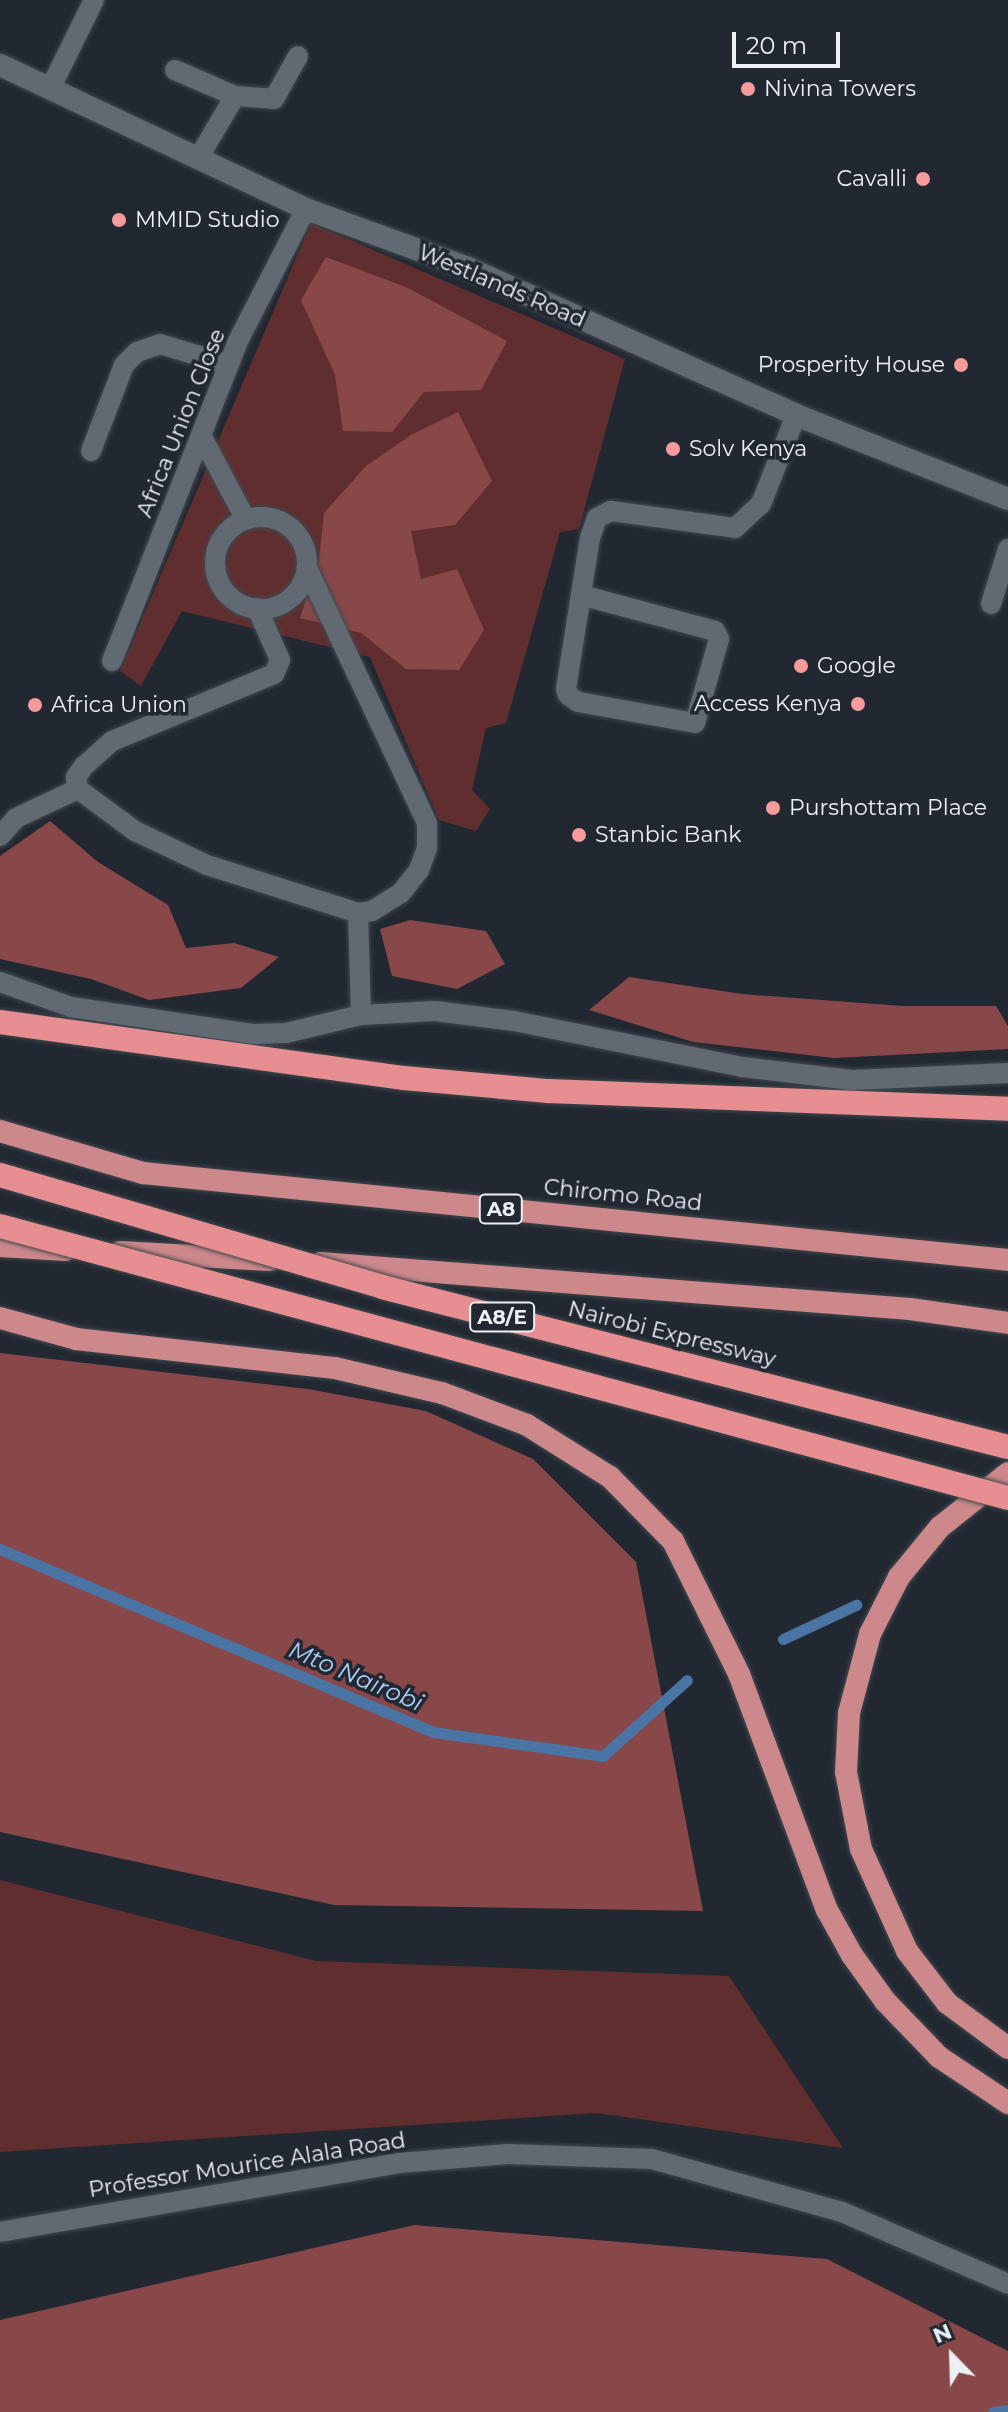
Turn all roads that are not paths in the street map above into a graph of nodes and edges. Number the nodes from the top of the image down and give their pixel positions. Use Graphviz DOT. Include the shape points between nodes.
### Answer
graph roads {
  1 [pos="94,0"];
  2 [pos="298,56"];
  3 [pos="0,65"];
  4 [pos="175,70"];
  5 [pos="50,89"];
  6 [pos="235,96"];
  7 [pos="199,157"];
  8 [pos="306,209"];
  9 [pos="229,365"];
  10 [pos="796,415"];
  11 [pos="201,435"];
  12 [pos="91,451"];
  13 [pos="1008,499"];
  14 [pos="246,520"];
  15 [pos="1008,549"];
  16 [pos="307,568"];
  17 [pos="581,595"];
  18 [pos="991,604"];
  19 [pos="257,608"];
  20 [pos="112,661"];
  21 [pos="78,789"];
  22 [pos="0,836"];
  23 [pos="358,913"];
  24 [pos="0,982"];
  25 [pos="361,1015"];
  26 [pos="0,1022"];
  27 [pos="1008,1073"];
  28 [pos="1008,1109"];
  29 [pos="0,1131"];
  30 [pos="0,1175"];
  31 [pos="0,1226"];
  32 [pos="0,1246"];
  33 [pos="1008,1260"];
  34 [pos="0,1318"];
  35 [pos="1008,1323"];
  36 [pos="1008,1447"];
  37 [pos="1008,1473"];
  38 [pos="1008,1498"];
  39 [pos="1008,2048"];
  40 [pos="1008,2103"];
  41 [pos="0,2232"];
  42 [pos="1008,2284"];
  1 -- 5 [label="lane"];
  2 -- 6 [label="lane" via="274,99"];
  3 -- 5 [label="street, Westlands Road"];
  4 -- 6 [label="lane"];
  5 -- 7 [label="street, Westlands Road"];
  6 -- 7 [label="lane"];
  7 -- 8 [label="street, Westlands Road"];
  8 -- 9 [label="lane, Africa Union Close"];
  8 -- 10 [label="street, Westlands Road" via="468,268"];
  9 -- 11 [label="lane, Africa Union Close"];
  9 -- 12 [label="lane" via="160,344 137,352 124,365"];
  10 -- 13 [label="street, Westlands Road"];
  10 -- 17 [label="lane" via="761,504 748,520 724,529 611,511 597,518"];
  11 -- 14 [label="lane"];
  11 -- 20 [label="lane, Africa Union Close"];
  14 -- 16 [label="lane" via="284,523 302,542"];
  14 -- 19 [label="lane" via="220,542 215,563 227,594"];
  15 -- 18 [label="lane"];
  16 -- 19 [label="lane" via="295,593 271,608"];
  16 -- 23 [label="lane" via="427,823 425,859 411,882 383,907"];
  17 -- 17 [label="lane" via="715,631 719,639 695,723 578,702 568,695"];
  19 -- 21 [label="lane" via="280,660 274,674 112,741 76,777"];
  21 -- 22 [label="lane" via="16,818"];
  21 -- 23 [label="lane" via="135,831 207,865"];
  23 -- 25 [label="lane"];
  24 -- 25 [label="lane" via="71,1007 254,1034 286,1033"];
  25 -- 27 [label="lane" via="435,1011 514,1021 742,1067 852,1080"];
  26 -- 28 [label="highway" via="404,1078 548,1091"];
  29 -- 33 [label="highway, Chiromo Road / A8" via="143,1173"];
  30 -- 36 [label="highway, Nairobi Expressway / A8/E, bridge" via="382,1287"];
  31 -- 38 [label="highway, A8/E, bridge"];
  32 -- 35 [label="highway" via="421,1270 910,1309"];
  34 -- 40 [label="highway" via="76,1339 335,1368 442,1393 527,1425 610,1477 673,1541 739,1674 827,1910 852,1955 885,2001 939,2057"];
  37 -- 39 [label="highway" via="940,1527 899,1577 866,1647 849,1713 846,1772 861,1849 907,1951 947,2003"];
  41 -- 42 [label="lane, Professor Mourice Alala Road" via="399,2163 508,2154 652,2159 842,2212"];
}
